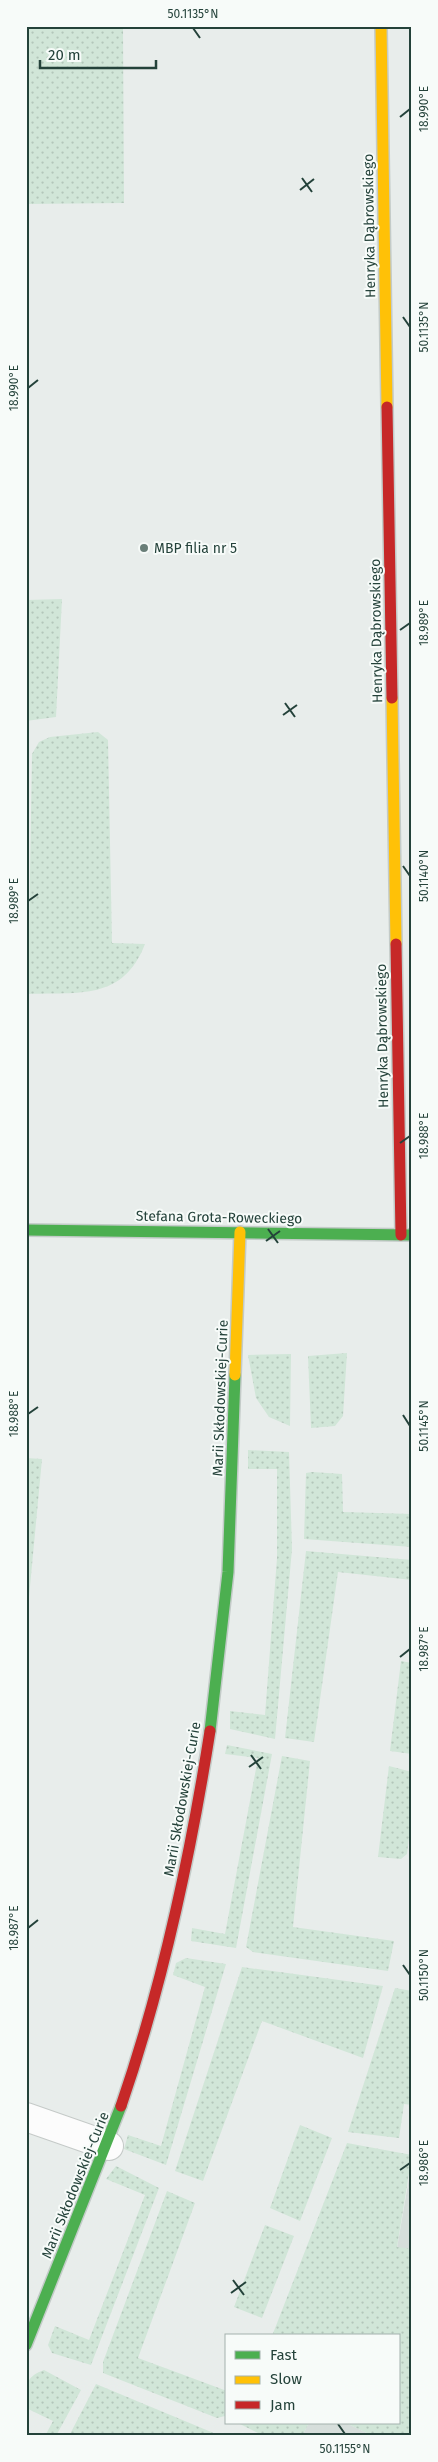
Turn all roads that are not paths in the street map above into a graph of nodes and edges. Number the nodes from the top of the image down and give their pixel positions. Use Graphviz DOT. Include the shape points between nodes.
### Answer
graph roads {
  1 [pos="381,26"];
  2 [pos="26,1230"];
  3 [pos="240,1232"];
  4 [pos="406,1235"];
  5 [pos="26,2117"];
  6 [pos="108,2146"];
  7 [pos="26,2345"];
  1 -- 4 [label="street, Henryka Dąbrowskiego"];
  2 -- 3 [label="street, Stefana Grota-Roweckiego"];
  3 -- 4 [label="street, Stefana Grota-Roweckiego"];
  3 -- 6 [label="street, Marii Skłodowskiej-Curie" via="230,1545 204,1777 168,1946 143,2040"];
  5 -- 6 [label="street"];
  6 -- 7 [label="street, Marii Skłodowskiej-Curie"];
}
